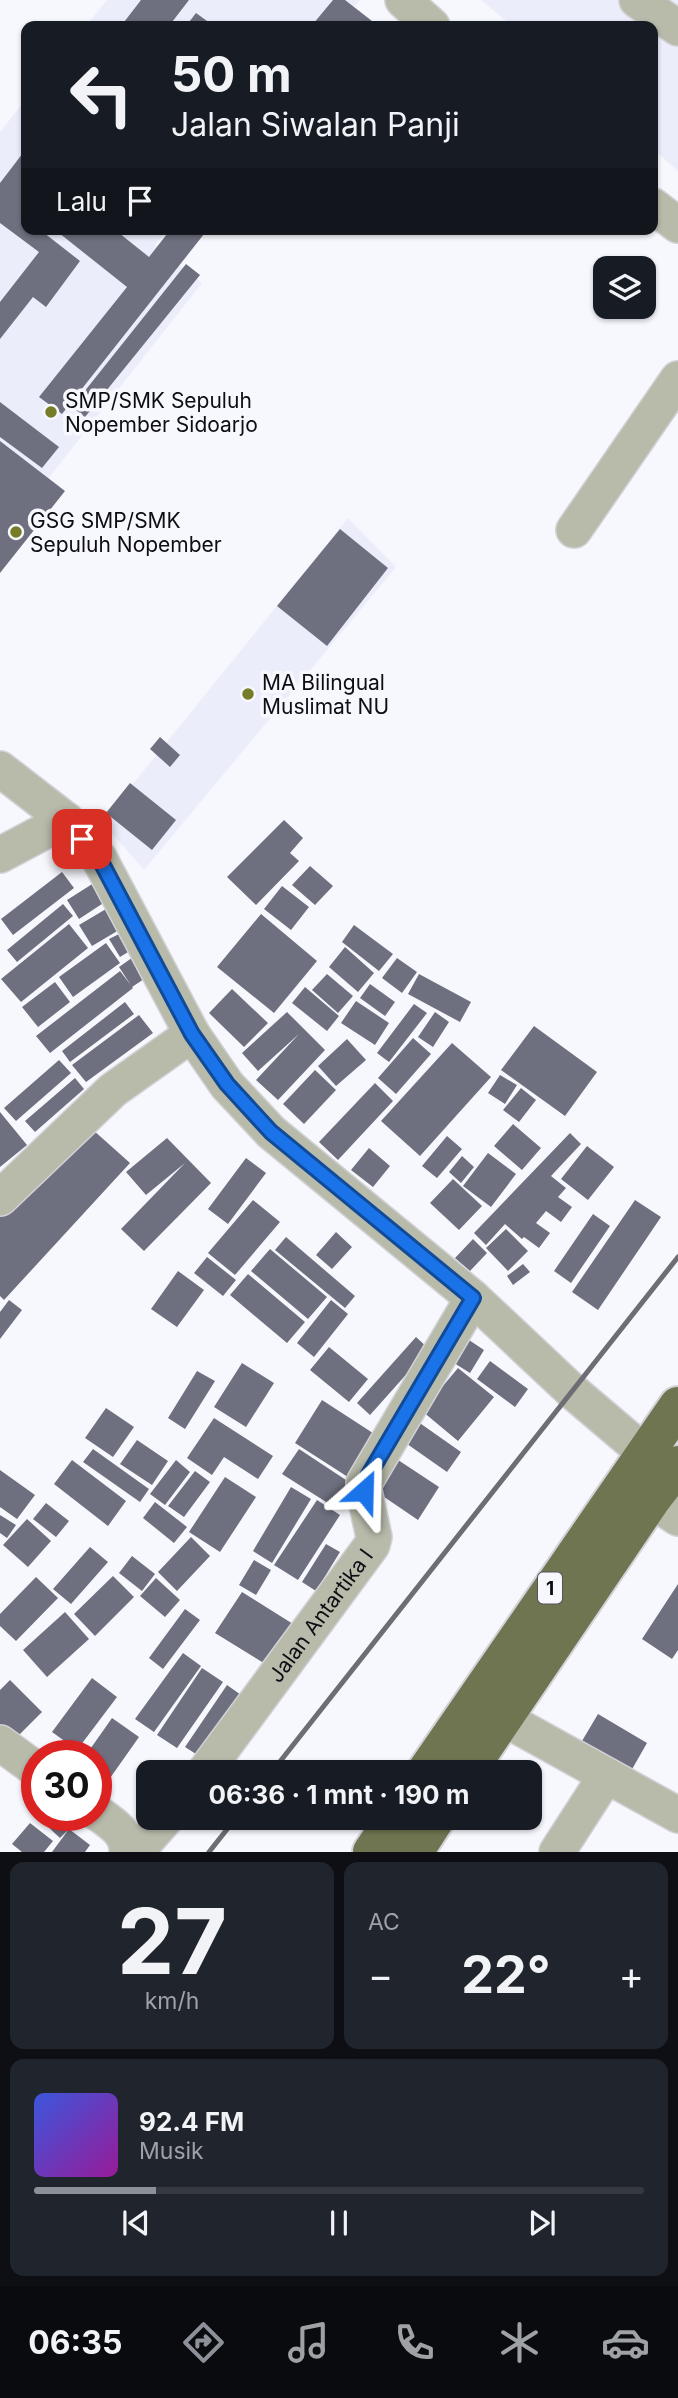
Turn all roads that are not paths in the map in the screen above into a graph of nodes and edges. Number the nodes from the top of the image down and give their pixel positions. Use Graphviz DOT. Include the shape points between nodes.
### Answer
graph roads {
  1 [pos="403,0"];
  2 [pos="637,0"];
  3 [pos="426,21"];
  4 [pos="678,28"];
  5 [pos="658,210"];
  6 [pos="678,225"];
  7 [pos="678,379"];
  8 [pos="574,530"];
  9 [pos="0,769"];
  10 [pos="66,820"];
  11 [pos="0,855"];
  12 [pos="192,1034"];
  13 [pos="0,1198"];
  14 [pos="473,1298"];
  15 [pos="678,1406"];
  16 [pos="661,1459"];
  17 [pos="664,1509"];
  18 [pos="503,1718"];
  19 [pos="0,1743"];
  20 [pos="21,1758"];
  21 [pos="214,1760"];
  22 [pos="435,1760"];
  23 [pos="475,1760"];
  24 [pos="606,1776"];
  25 [pos="678,1815"];
  26 [pos="112,1825"];
  27 [pos="155,1830"];
  28 [pos="386,1830"];
  29 [pos="428,1830"];
  30 [pos="127,1852"];
  31 [pos="136,1852"];
  32 [pos="372,1852"];
  33 [pos="414,1852"];
  34 [pos="557,1852"];
  1 -- 3 [label="street"];
  2 -- 4 [label="street"];
  5 -- 6 [label="street"];
  7 -- 8 [label="street"];
  9 -- 10 [label="street"];
  10 -- 11 [label="street"];
  10 -- 12 [label="street" via="99,858"];
  12 -- 13 [label="street" via="114,1090"];
  12 -- 14 [label="street" via="227,1084 271,1132"];
  14 -- 16 [label="street" via="572,1391"];
  14 -- 21 [label="street, Jalan Antartika I" via="364,1483 372,1545"];
  15 -- 16 [label="highway, 1"];
  16 -- 17 [label="highway, 1"];
  16 -- 22 [label="highway, 1"];
  17 -- 18 [label="highway, 1"];
  18 -- 23 [label="highway, 1"];
  18 -- 24 [label="street"];
  19 -- 20 [label="street"];
  24 -- 25 [label="street"];
  24 -- 34 [label="street"];
  26 -- 30 [label="street" via="128,1843"];
  27 -- 31 [label="street"];
  28 -- 32 [label="highway"];
  29 -- 33 [label="highway"];
}
